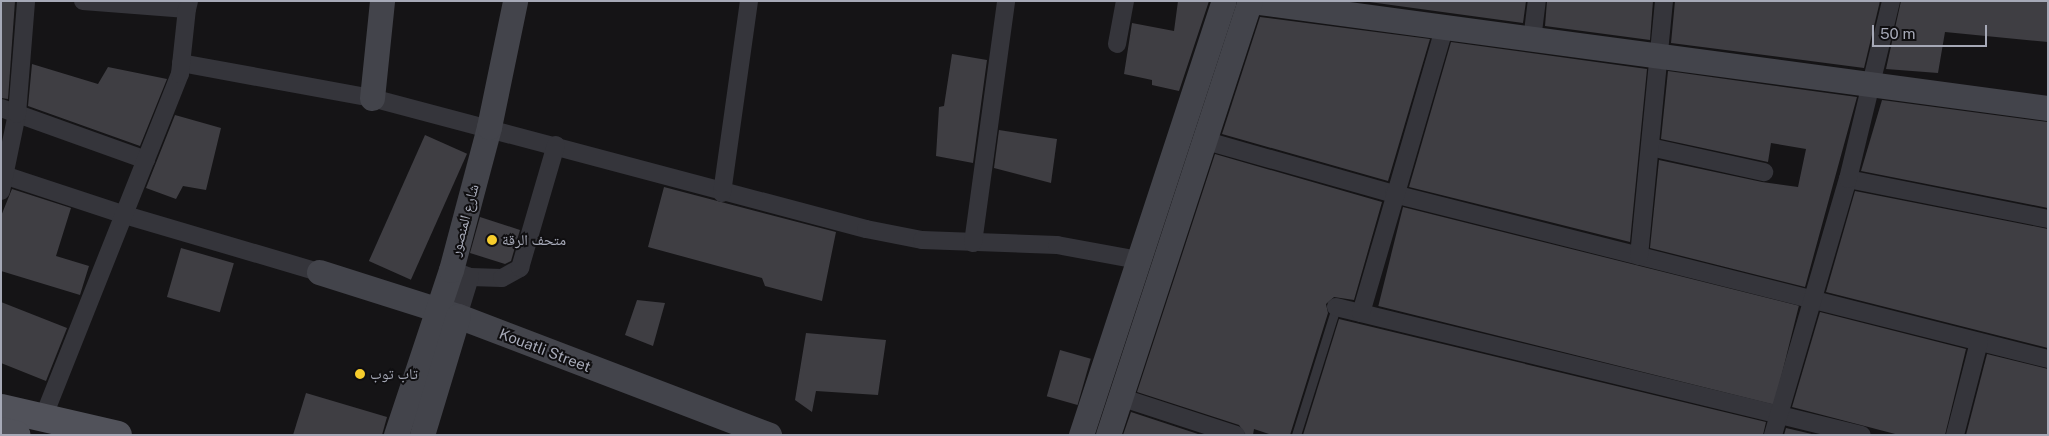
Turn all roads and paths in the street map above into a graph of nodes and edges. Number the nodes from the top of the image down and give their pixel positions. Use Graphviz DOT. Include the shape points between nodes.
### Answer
graph roads {
  1 [pos="26,1"];
  2 [pos="83,1"];
  3 [pos="382,1"];
  4 [pos="515,1"];
  5 [pos="749,1"];
  6 [pos="1006,1"];
  7 [pos="1125,1"];
  8 [pos="1224,1"];
  9 [pos="1251,1"];
  10 [pos="1537,1"];
  11 [pos="1664,1"];
  12 [pos="1891,1"];
  13 [pos="188,5"];
  14 [pos="1444,29"];
  15 [pos="1532,40"];
  16 [pos="1117,44"];
  17 [pos="1660,55"];
  18 [pos="181,63"];
  19 [pos="1872,84"];
  20 [pos="372,98"];
  21 [pos="2048,108"];
  22 [pos="9,111"];
  23 [pos="489,127"];
  24 [pos="1203,140"];
  25 [pos="556,146"];
  26 [pos="1650,147"];
  27 [pos="146,160"];
  28 [pos="1764,172"];
  29 [pos="1848,179"];
  30 [pos="3,180"];
  31 [pos="722,193"];
  32 [pos="1394,194"];
  33 [pos="125,215"];
  34 [pos="2048,219"];
  35 [pos="973,243"];
  36 [pos="1639,256"];
  37 [pos="1138,260"];
  38 [pos="319,272"];
  39 [pos="461,274"];
  40 [pos="1814,301"];
  41 [pos="1336,306"];
  42 [pos="448,313"];
  43 [pos="1361,313"];
  44 [pos="1979,342"];
  45 [pos="2048,359"];
  46 [pos="1120,397"];
  47 [pos="1,408"];
  48 [pos="1782,413"];
  49 [pos="43,418"];
  50 [pos="1,431"];
  51 [pos="17,435"];
  52 [pos="118,435"];
  53 [pos="396,435"];
  54 [pos="422,435"];
  55 [pos="768,435"];
  56 [pos="1081,435"];
  57 [pos="1108,435"];
  58 [pos="1236,435"];
  59 [pos="1296,435"];
  60 [pos="1773,435"];
  61 [pos="1862,435"];
  62 [pos="1955,435"];
  1 -- 22 [label="street"];
  2 -- 13 [label="street"];
  3 -- 20 [label="street"];
  4 -- 23 [label="street, شارع المنصور"];
  5 -- 31 [label="street"];
  6 -- 35 [label="street"];
  7 -- 16 [label="street"];
  8 -- 37 [label="street"];
  9 -- 14 [label="street"];
  9 -- 24 [label="street"];
  10 -- 15 [label="street"];
  11 -- 17 [label="street"];
  12 -- 19 [label="street"];
  13 -- 18 [label="street"];
  14 -- 15 [label="street"];
  14 -- 32 [label="street"];
  15 -- 17 [label="street"];
  17 -- 19 [label="street"];
  17 -- 26 [label="street"];
  18 -- 20 [label="street"];
  18 -- 27 [label="street" via="180,74"];
  19 -- 21 [label="street"];
  19 -- 29 [label="street"];
  20 -- 23 [label="street"];
  22 -- 27 [label="street"];
  22 -- 30 [label="street"];
  23 -- 25 [label="street"];
  23 -- 39 [label="street, شارع المنصور"];
  24 -- 32 [label="street"];
  24 -- 46 [label="street"];
  25 -- 31 [label="street"];
  25 -- 39 [label="street" via="524,262 515,273 502,278"];
  26 -- 28 [label="street"];
  26 -- 36 [label="street"];
  27 -- 33 [label="street"];
  29 -- 34 [label="street"];
  29 -- 40 [label="street"];
  30 -- 33 [label="street"];
  31 -- 35 [label="street" via="866,229 922,240"];
  32 -- 36 [label="street"];
  32 -- 43 [label="street"];
  33 -- 38 [label="street"];
  33 -- 49 [label="street"];
  35 -- 37 [label="street" via="1057,245"];
  36 -- 40 [label="street"];
  37 -- 56 [label="street"];
  38 -- 42 [label="street, Kouatli Street"];
  39 -- 42 [label="street, شارع المنصور"];
  40 -- 44 [label="street"];
  40 -- 48 [label="street"];
  41 -- 43 [label="street"];
  41 -- 59 [label="lane"];
  42 -- 53 [label="street, شارع المنصور"];
  42 -- 54 [label="street, شارع المنصور"];
  42 -- 55 [label="street, Kouatli Street"];
  43 -- 48 [label="street"];
  44 -- 45 [label="street"];
  44 -- 62 [label="street"];
  46 -- 57 [label="street"];
  46 -- 58 [label="street"];
  47 -- 49 [label="main road"];
  48 -- 60 [label="street"];
  48 -- 61 [label="street"];
  49 -- 52 [label="main road"];
  50 -- 51 [label="main road"];
}
